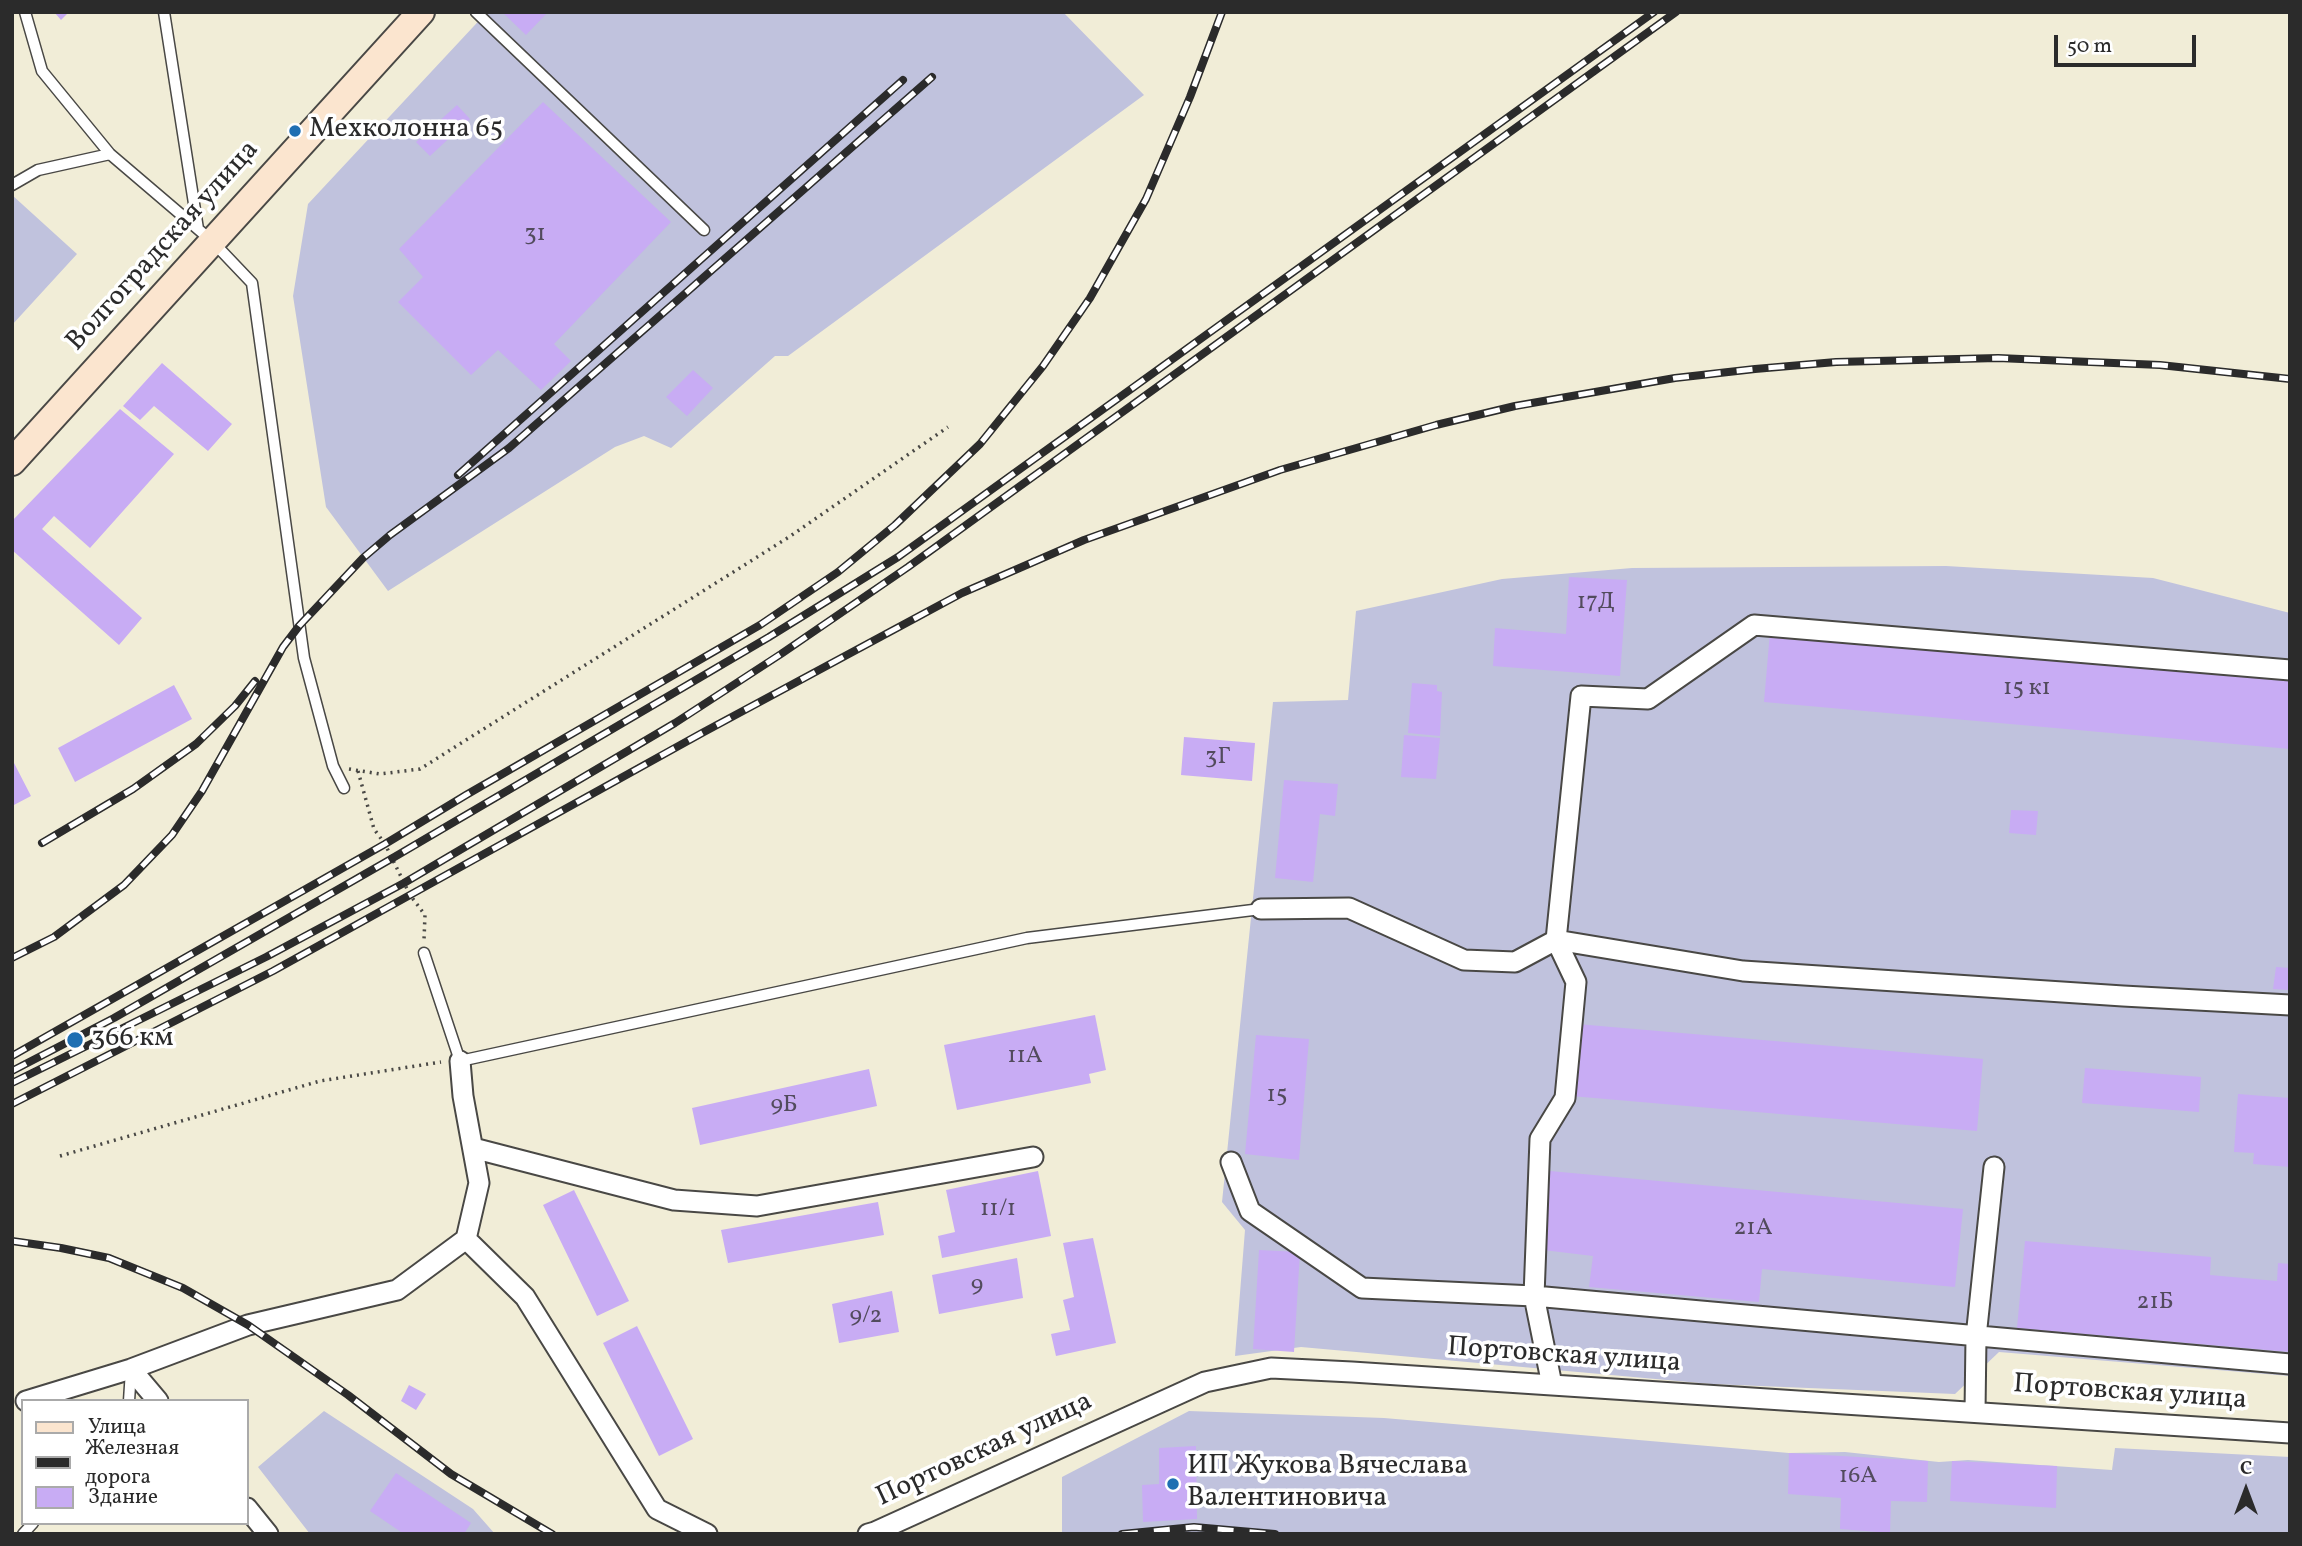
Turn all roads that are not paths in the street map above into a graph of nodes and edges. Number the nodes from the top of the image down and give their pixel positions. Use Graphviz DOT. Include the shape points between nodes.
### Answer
graph roads {
  1 [pos="25,12"];
  2 [pos="164,12"];
  3 [pos="421,12"];
  4 [pos="476,12"];
  5 [pos="110,154"];
  6 [pos="12,185"];
  7 [pos="704,230"];
  8 [pos="205,235"];
  9 [pos="12,462"];
  10 [pos="2290,670"];
  11 [pos="344,788"];
  12 [pos="1261,909"];
  13 [pos="1556,940"];
  14 [pos="424,953"];
  15 [pos="2290,1005"];
  16 [pos="459,1060"];
  17 [pos="473,1148"];
  18 [pos="1033,1157"];
  19 [pos="1231,1162"];
  20 [pos="1994,1167"];
  21 [pos="466,1239"];
  22 [pos="1534,1296"];
  23 [pos="1976,1337"];
  24 [pos="2290,1364"];
  25 [pos="131,1369"];
  26 [pos="1552,1385"];
  27 [pos="31,1399"];
  28 [pos="128,1399"];
  29 [pos="156,1399"];
  30 [pos="1975,1412"];
  31 [pos="2290,1433"];
  32 [pos="248,1509"];
  33 [pos="268,1534"];
  34 [pos="707,1534"];
  35 [pos="868,1534"];
  1 -- 5 [label="lane" via="42,71"];
  2 -- 8 [label="lane"];
  3 -- 8 [label="main road, Волгоградская улица"];
  4 -- 7 [label="lane"];
  5 -- 6 [label="lane" via="38,170"];
  5 -- 8 [label="lane"];
  8 -- 9 [label="main road, Волгоградская улица"];
  8 -- 11 [label="lane" via="252,283 304,658 333,766"];
  10 -- 13 [label="street" via="1755,625 1648,699 1581,696"];
  12 -- 13 [label="street" via="1349,908 1464,960 1515,962"];
  12 -- 16 [label="lane" via="1027,938"];
  13 -- 15 [label="street" via="1743,971"];
  13 -- 22 [label="street" via="1576,982 1565,1098 1540,1139"];
  14 -- 16 [label="lane"];
  16 -- 17 [label="street"];
  17 -- 18 [label="street" via="674,1200 757,1206"];
  17 -- 21 [label="street" via="479,1183"];
  19 -- 22 [label="street" via="1250,1211 1362,1288"];
  20 -- 23 [label="street"];
  21 -- 25 [label="street" via="397,1290 248,1325"];
  21 -- 34 [label="street" via="525,1297 657,1509"];
  22 -- 23 [label="street"];
  22 -- 26 [label="street"];
  23 -- 24 [label="street"];
  23 -- 30 [label="street"];
  25 -- 27 [label="street"];
  25 -- 28 [label="lane"];
  25 -- 29 [label="street"];
  26 -- 30 [label="street, Портовская улица"];
  26 -- 35 [label="street, Портовская улица" via="1271,1368 1205,1382"];
  30 -- 31 [label="street, Портовская улица"];
  32 -- 33 [label="street"];
}
